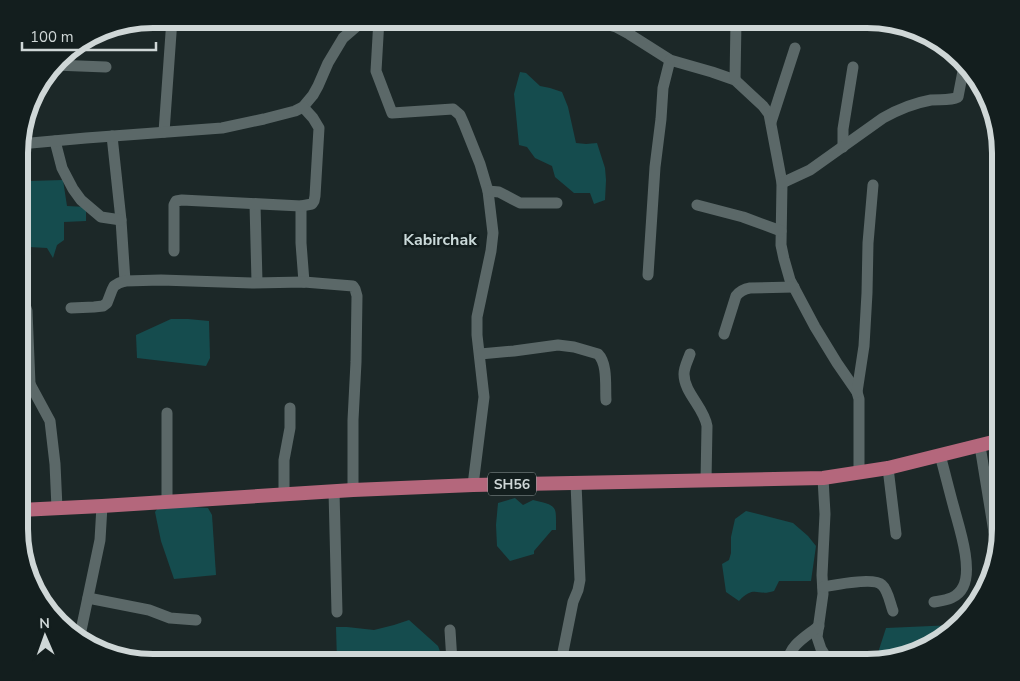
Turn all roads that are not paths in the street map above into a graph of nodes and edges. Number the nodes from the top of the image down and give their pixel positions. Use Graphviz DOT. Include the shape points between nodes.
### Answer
graph roads {
  1 [pos="171,28"];
  2 [pos="354,28"];
  3 [pos="378,28"];
  4 [pos="618,28"];
  5 [pos="736,28"];
  6 [pos="795,48"];
  7 [pos="670,60"];
  8 [pos="64,65"];
  9 [pos="106,67"];
  10 [pos="853,67"];
  11 [pos="964,72"];
  12 [pos="735,80"];
  13 [pos="303,107"];
  14 [pos="771,122"];
  15 [pos="164,132"];
  16 [pos="112,136"];
  17 [pos="55,141"];
  18 [pos="29,143"];
  19 [pos="842,147"];
  20 [pos="782,183"];
  21 [pos="873,185"];
  22 [pos="488,191"];
  23 [pos="557,203"];
  24 [pos="255,204"];
  25 [pos="696,205"];
  26 [pos="301,206"];
  27 [pos="120,220"];
  28 [pos="781,231"];
  29 [pos="174,251"];
  30 [pos="648,275"];
  31 [pos="125,281"];
  32 [pos="257,282"];
  33 [pos="304,282"];
  34 [pos="794,287"];
  35 [pos="71,308"];
  36 [pos="724,334"];
  37 [pos="28,335"];
  38 [pos="480,354"];
  39 [pos="690,354"];
  40 [pos="30,384"];
  41 [pos="857,392"];
  42 [pos="606,400"];
  43 [pos="290,408"];
  44 [pos="167,413"];
  45 [pos="992,443"];
  46 [pos="980,446"];
  47 [pos="940,455"];
  48 [pos="888,468"];
  49 [pos="859,473"];
  50 [pos="823,478"];
  51 [pos="706,481"];
  52 [pos="576,484"];
  53 [pos="473,485"];
  54 [pos="353,490"];
  55 [pos="334,491"];
  56 [pos="284,494"];
  57 [pos="167,501"];
  58 [pos="102,506"];
  59 [pos="57,508"];
  60 [pos="28,510"];
  61 [pos="992,520"];
  62 [pos="896,534"];
  63 [pos="823,587"];
  64 [pos="88,598"];
  65 [pos="934,602"];
  66 [pos="893,611"];
  67 [pos="337,612"];
  68 [pos="196,620"];
  69 [pos="819,626"];
  70 [pos="81,630"];
  71 [pos="450,630"];
  72 [pos="564,653"];
  73 [pos="789,653"];
  74 [pos="823,653"];
  75 [pos="451,654"];
  1 -- 15 [label="street"];
  2 -- 13 [label="street" via="343,38 313,95"];
  3 -- 22 [label="street" via="376,71 392,113 456,111 474,148"];
  4 -- 7 [label="street"];
  5 -- 12 [label="street"];
  6 -- 14 [label="street"];
  7 -- 12 [label="street"];
  7 -- 30 [label="street" via="663,88"];
  8 -- 9 [label="street"];
  10 -- 19 [label="street"];
  11 -- 19 [label="street" via="958,96 954,99 932,100 896,111"];
  12 -- 14 [label="street" via="763,106"];
  13 -- 15 [label="street" via="222,128"];
  13 -- 26 [label="street" via="319,128 314,201"];
  14 -- 20 [label="street"];
  15 -- 16 [label="street"];
  16 -- 17 [label="street"];
  16 -- 27 [label="street"];
  17 -- 18 [label="street"];
  17 -- 27 [label="street" via="62,168 81,200 101,217"];
  19 -- 20 [label="street" via="810,170"];
  20 -- 28 [label="street"];
  21 -- 41 [label="street" via="864,346"];
  22 -- 23 [label="street" via="499,192 520,203"];
  22 -- 38 [label="street" via="493,241 477,317"];
  24 -- 26 [label="street"];
  24 -- 29 [label="street" via="176,201"];
  24 -- 32 [label="street"];
  25 -- 28 [label="street"];
  26 -- 33 [label="street"];
  27 -- 31 [label="street"];
  28 -- 34 [label="street" via="784,259"];
  31 -- 32 [label="street"];
  31 -- 35 [label="street" via="114,286 103,306"];
  32 -- 33 [label="street"];
  33 -- 54 [label="street" via="353,286 356,289"];
  34 -- 36 [label="street" via="750,288 740,292"];
  34 -- 41 [label="street"];
  37 -- 40 [label="street"];
  38 -- 42 [label="street" via="558,345 598,354 604,364"];
  38 -- 53 [label="street" via="484,397"];
  39 -- 51 [label="street" via="684,375 706,421"];
  40 -- 59 [label="street" via="50,421"];
  41 -- 49 [label="street"];
  43 -- 56 [label="street"];
  44 -- 57 [label="street"];
  45 -- 46 [label="main road, SH56"];
  46 -- 47 [label="main road, SH56"];
  46 -- 61 [label="street"];
  47 -- 48 [label="main road, SH56"];
  47 -- 65 [label="street" via="967,565 963,587 955,596"];
  48 -- 49 [label="main road, SH56"];
  48 -- 62 [label="street"];
  49 -- 50 [label="main road, SH56"];
  50 -- 51 [label="main road, SH56"];
  50 -- 63 [label="street"];
  51 -- 52 [label="main road, SH56"];
  52 -- 53 [label="main road, SH56"];
  52 -- 72 [label="street" via="580,580"];
  53 -- 54 [label="main road, SH56"];
  54 -- 55 [label="main road, SH56"];
  55 -- 56 [label="main road, SH56"];
  55 -- 67 [label="street"];
  56 -- 57 [label="main road, SH56"];
  57 -- 58 [label="main road, SH56"];
  58 -- 59 [label="main road, SH56"];
  58 -- 64 [label="street" via="100,540"];
  59 -- 60 [label="main road, SH56"];
  63 -- 66 [label="street" via="870,580 879,582 886,590"];
  63 -- 69 [label="street"];
  64 -- 68 [label="street" via="149,610 170,618"];
  64 -- 70 [label="street"];
  69 -- 73 [label="street"];
  69 -- 74 [label="street" via="817,637"];
  71 -- 75 [label="street"];
}
